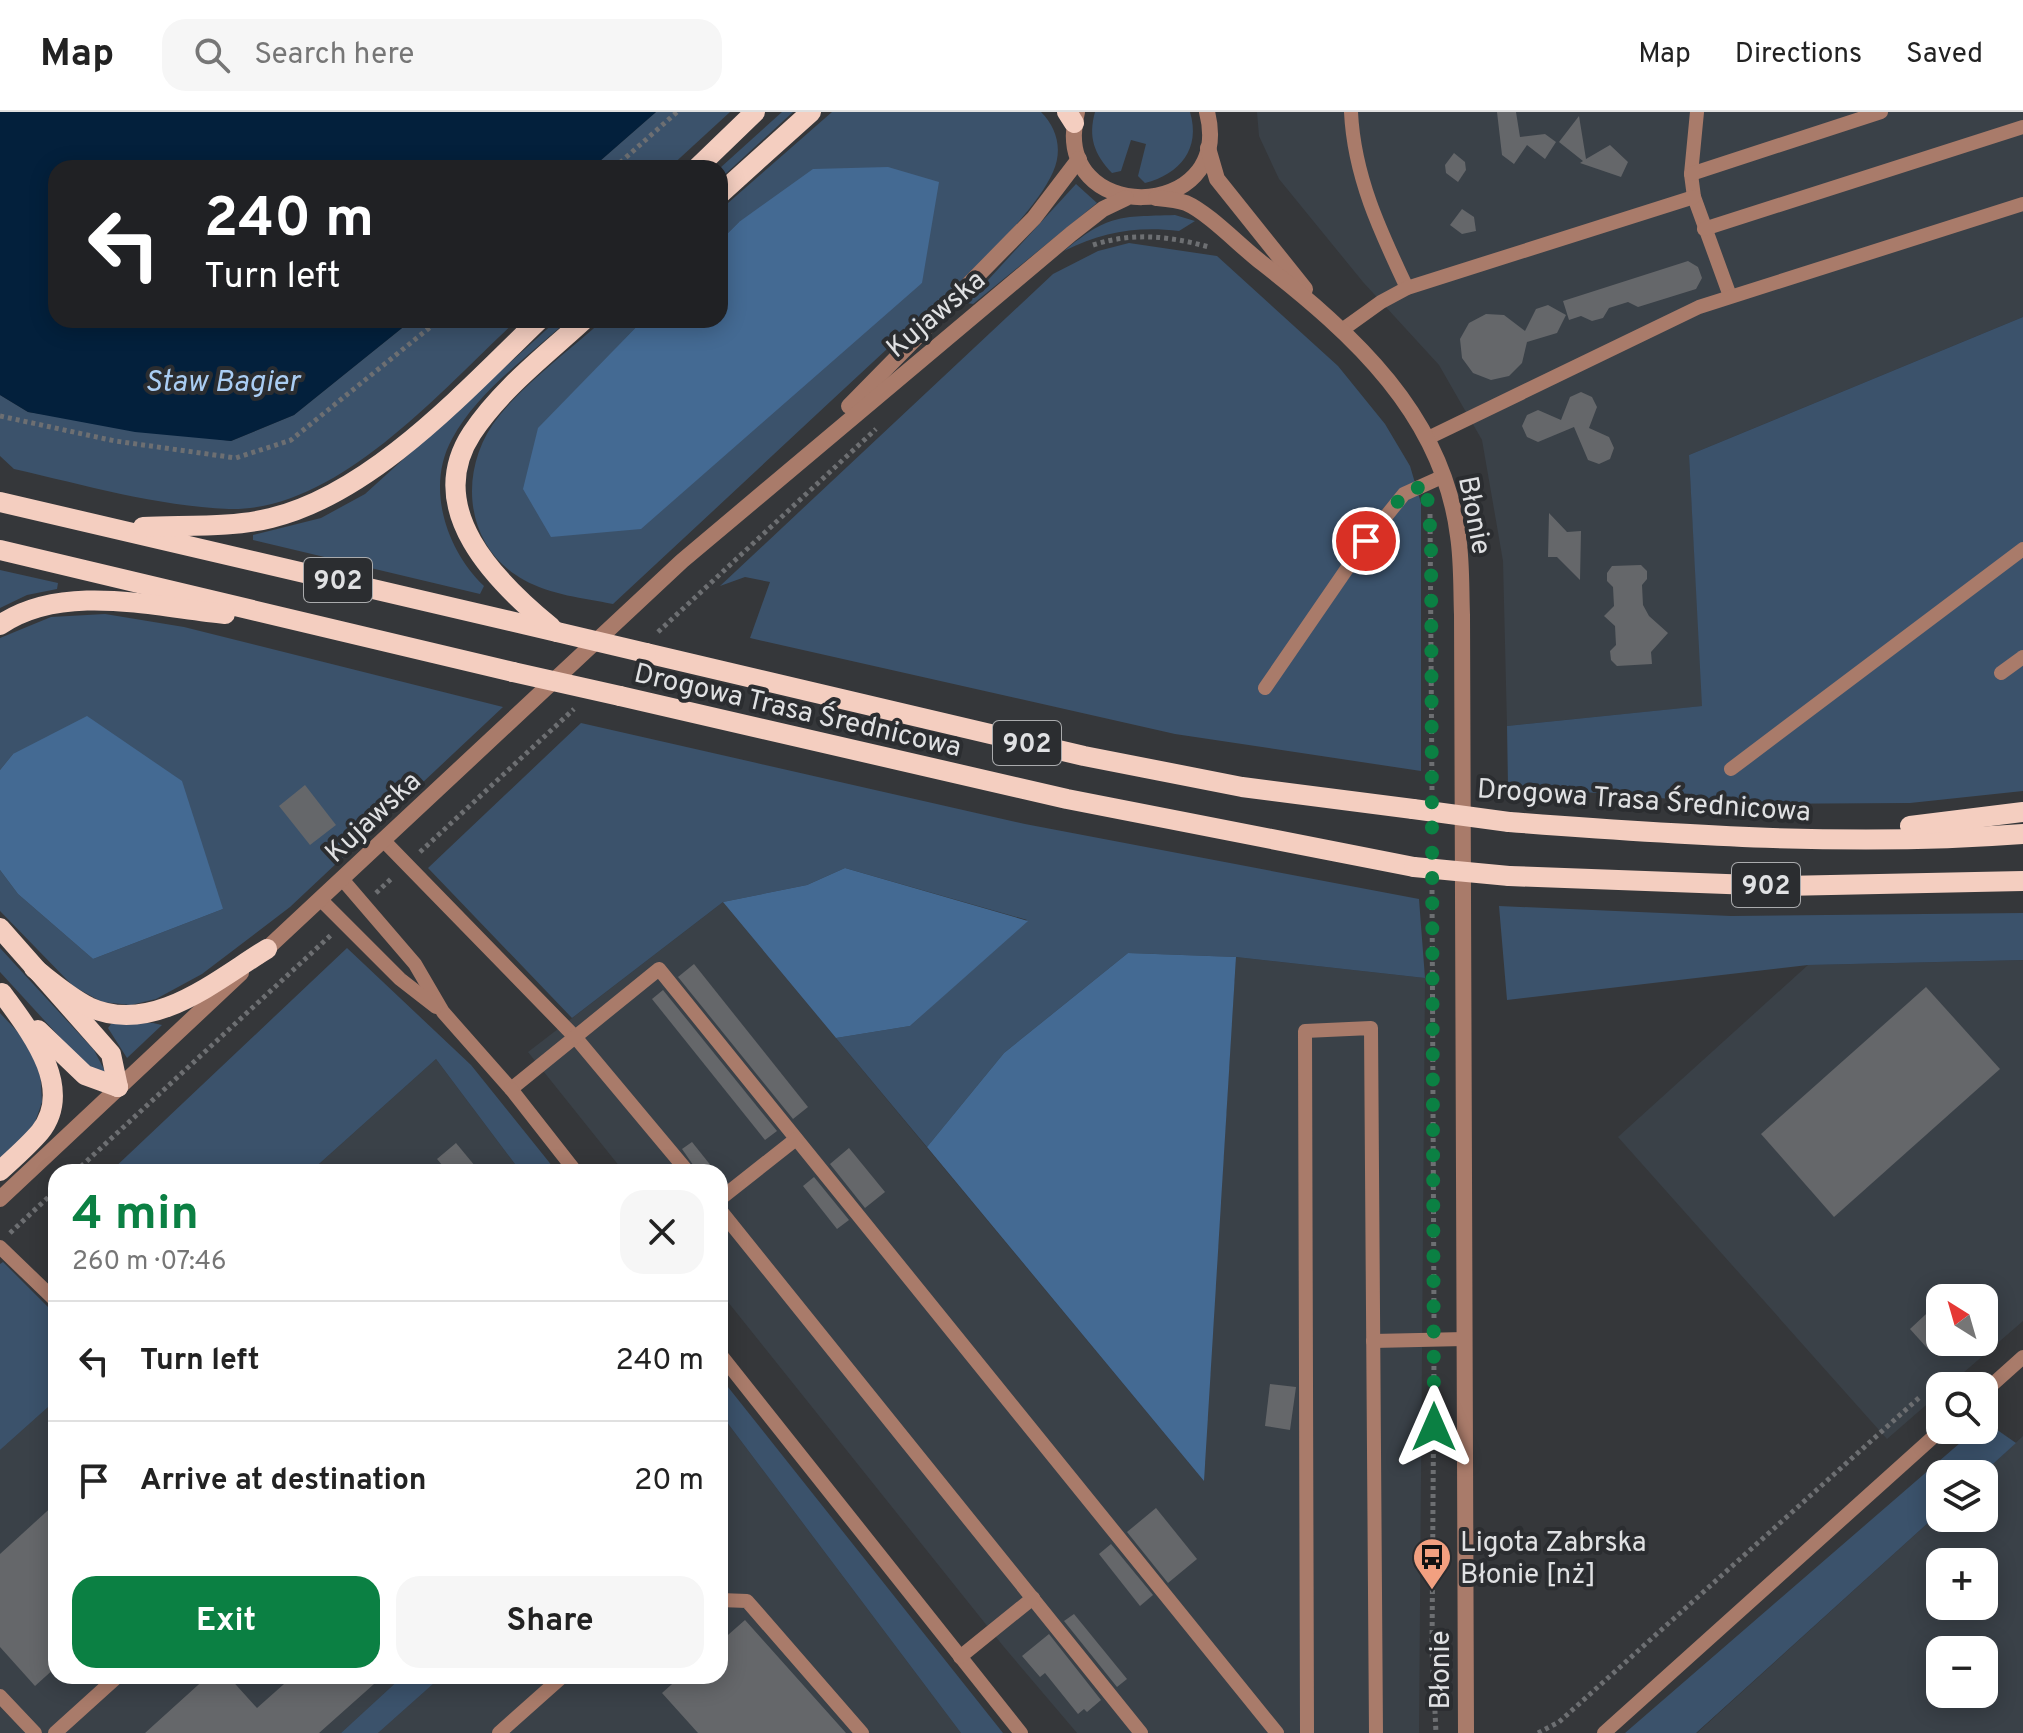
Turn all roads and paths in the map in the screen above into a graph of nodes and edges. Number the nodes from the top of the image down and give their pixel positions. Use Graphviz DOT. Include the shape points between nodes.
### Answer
graph roads {
  1 [pos="677,112"];
  2 [pos="755,112"];
  3 [pos="811,112"];
  4 [pos="1207,112"];
  5 [pos="1351,112"];
  6 [pos="1697,112"];
  7 [pos="1881,112"];
  8 [pos="2022,112"];
  9 [pos="1072,116"];
  10 [pos="2022,128"];
  11 [pos="1208,147"];
  12 [pos="1079,159"];
  13 [pos="623,160"];
  14 [pos="705,160"];
  15 [pos="1691,174"];
  16 [pos="728,187"];
  17 [pos="1694,197"];
  18 [pos="1126,198"];
  19 [pos="1156,198"];
  20 [pos="2023,204"];
  21 [pos="1704,229"];
  22 [pos="1184,240"];
  23 [pos="1219,250"];
  24 [pos="1407,288"];
  25 [pos="1730,296"];
  26 [pos="1320,308"];
  27 [pos="429,328"];
  28 [pos="530,328"];
  29 [pos="576,328"];
  30 [pos="1342,330"];
  31 [pos="0,416"];
  32 [pos="1428,438"];
  33 [pos="782,474"];
  34 [pos="1444,476"];
  35 [pos="1426,484"];
  36 [pos="0,502"];
  37 [pos="119,528"];
  38 [pos="2023,549"];
  39 [pos="0,550"];
  40 [pos="301,621"];
  41 [pos="0,625"];
  42 [pos="557,632"];
  43 [pos="2023,657"];
  44 [pos="2001,673"];
  45 [pos="1265,688"];
  46 [pos="1731,769"];
  47 [pos="1422,806"];
  48 [pos="2023,812"];
  49 [pos="2023,834"];
  50 [pos="1823,838"];
  51 [pos="384,841"];
  52 [pos="342,879"];
  53 [pos="2023,881"];
  54 [pos="1432,882"];
  55 [pos="320,899"];
  56 [pos="0,928"];
  57 [pos="267,949"];
  58 [pos="34,968"];
  59 [pos="1,992"];
  60 [pos="443,1012"];
  61 [pos="576,1038"];
  62 [pos="118,1087"];
  63 [pos="511,1089"];
  64 [pos="796,1139"];
  65 [pos="570,1164"];
  66 [pos="681,1164"];
  67 [pos="0,1171"];
  68 [pos="728,1193"];
  69 [pos="48,1198"];
  70 [pos="0,1199"];
  71 [pos="728,1220"];
  72 [pos="0,1244"];
  73 [pos="48,1293"];
  74 [pos="1465,1339"];
  75 [pos="1434,1340"];
  76 [pos="1373,1341"];
  77 [pos="2023,1357"];
  78 [pos="728,1364"];
  79 [pos="1998,1379"];
  80 [pos="1921,1396"];
  81 [pos="1926,1443"];
  82 [pos="1033,1598"];
  83 [pos="728,1600"];
  84 [pos="960,1657"];
  85 [pos="109,1684"];
  86 [pos="554,1684"];
  87 [pos="0,1696"];
  88 [pos="35,1733"];
  89 [pos="55,1733"];
  90 [pos="499,1733"];
  91 [pos="862,1733"];
  92 [pos="1021,1733"];
  93 [pos="1141,1733"];
  94 [pos="1277,1733"];
  95 [pos="1307,1733"];
  96 [pos="1376,1733"];
  97 [pos="1436,1733"];
  98 [pos="1466,1733"];
  99 [pos="1538,1733"];
  100 [pos="1604,1733"];
  1 -- 13 [label="path"];
  2 -- 14 [label="main road"];
  3 -- 16 [label="main road"];
  4 -- 11 [label="street, Błonie"];
  5 -- 24 [label="lane" via="1352,141 1371,212"];
  6 -- 15 [label="lane"];
  7 -- 15 [label="lane"];
  8 -- 10 [label="lane"];
  9 -- 12 [label="street"];
  10 -- 21 [label="lane"];
  11 -- 19 [label="street" via="1191,178"];
  11 -- 26 [label="street, Błonie" via="1217,179"];
  12 -- 18 [label="street" via="1097,183"];
  12 -- 33 [label="street, Kujawska" via="1034,218"];
  15 -- 17 [label="lane"];
  17 -- 21 [label="lane"];
  17 -- 24 [label="lane"];
  18 -- 19 [label="street"];
  18 -- 33 [label="street, Kujawska" via="1071,234"];
  19 -- 26 [label="street, Błonie" via="1193,207"];
  20 -- 25 [label="lane"];
  21 -- 25 [label="lane"];
  22 -- 23 [label="path"];
  24 -- 30 [label="lane"];
  25 -- 32 [label="lane" via="1676,316"];
  26 -- 30 [label="street, Błonie"];
  27 -- 31 [label="path" via="291,440 236,458 115,441"];
  28 -- 37 [label="main road" via="396,450 311,504 270,519"];
  29 -- 42 [label="main road" via="487,412 471,435 457,478 461,518 482,560"];
  30 -- 32 [label="street, Błonie" via="1409,404"];
  32 -- 34 [label="street, Błonie"];
  33 -- 51 [label="street, Kujawska"];
  34 -- 35 [label="lane"];
  34 -- 74 [label="street, Błonie" via="1458,535 1462,615"];
  35 -- 45 [label="lane" via="1404,494 1366,541"];
  35 -- 47 [label="path" via="1431,537"];
  36 -- 37 [label="main road, Drogowa Trasa Średnicowa / 902"];
  37 -- 42 [label="main road, Drogowa Trasa Średnicowa / 902"];
  38 -- 46 [label="lane"];
  39 -- 40 [label="main road, Drogowa Trasa Średnicowa / 902"];
  40 -- 41 [label="main road" via="97,601 59,602 17,613"];
  40 -- 53 [label="main road, Drogowa Trasa Średnicowa / 902, bridge" via="1067,799 1414,867 1509,876 1783,886"];
  42 -- 47 [label="main road, Drogowa Trasa Średnicowa / 902, bridge" via="1084,756 1242,787"];
  43 -- 44 [label="lane"];
  47 -- 50 [label="main road, Drogowa Trasa Średnicowa / 902, bridge" via="1509,822"];
  48 -- 50 [label="main road"];
  49 -- 50 [label="main road, Drogowa Trasa Średnicowa / 902"];
  51 -- 52 [label="street, Kujawska"];
  51 -- 61 [label="lane"];
  52 -- 55 [label="street, Kujawska"];
  52 -- 60 [label="lane" via="415,964"];
  54 -- 75 [label="path"];
  55 -- 57 [label="street, Kujawska"];
  55 -- 60 [label="lane" via="400,979"];
  56 -- 58 [label="main road"];
  57 -- 58 [label="main road" via="155,1013 118,1015 92,1008"];
  57 -- 62 [label="street, Kujawska"];
  58 -- 62 [label="main road" via="111,1054"];
  59 -- 62 [label="main road" via="85,1075"];
  59 -- 67 [label="main road" via="42,1050 50,1102 42,1130"];
  60 -- 63 [label="lane"];
  61 -- 63 [label="lane"];
  61 -- 64 [label="lane" via="659,969"];
  61 -- 66 [label="lane"];
  62 -- 70 [label="street, Kujawska"];
  63 -- 65 [label="lane"];
  64 -- 68 [label="lane"];
  64 -- 94 [label="lane"];
  69 -- 72 [label="path"];
  71 -- 82 [label="lane"];
  72 -- 73 [label="lane"];
  74 -- 75 [label="lane"];
  74 -- 98 [label="street, Błonie"];
  75 -- 76 [label="lane"];
  75 -- 97 [label="path"];
  76 -- 95 [label="lane" via="1371,1028 1305,1031"];
  76 -- 96 [label="lane"];
  77 -- 79 [label="lane"];
  78 -- 84 [label="lane"];
  80 -- 99 [label="path" via="1605,1682"];
  81 -- 100 [label="lane"];
  82 -- 84 [label="lane"];
  82 -- 93 [label="lane"];
  83 -- 91 [label="lane" via="747,1601"];
  84 -- 92 [label="lane"];
  85 -- 89 [label="lane"];
  86 -- 90 [label="lane"];
  87 -- 88 [label="lane"];
}
